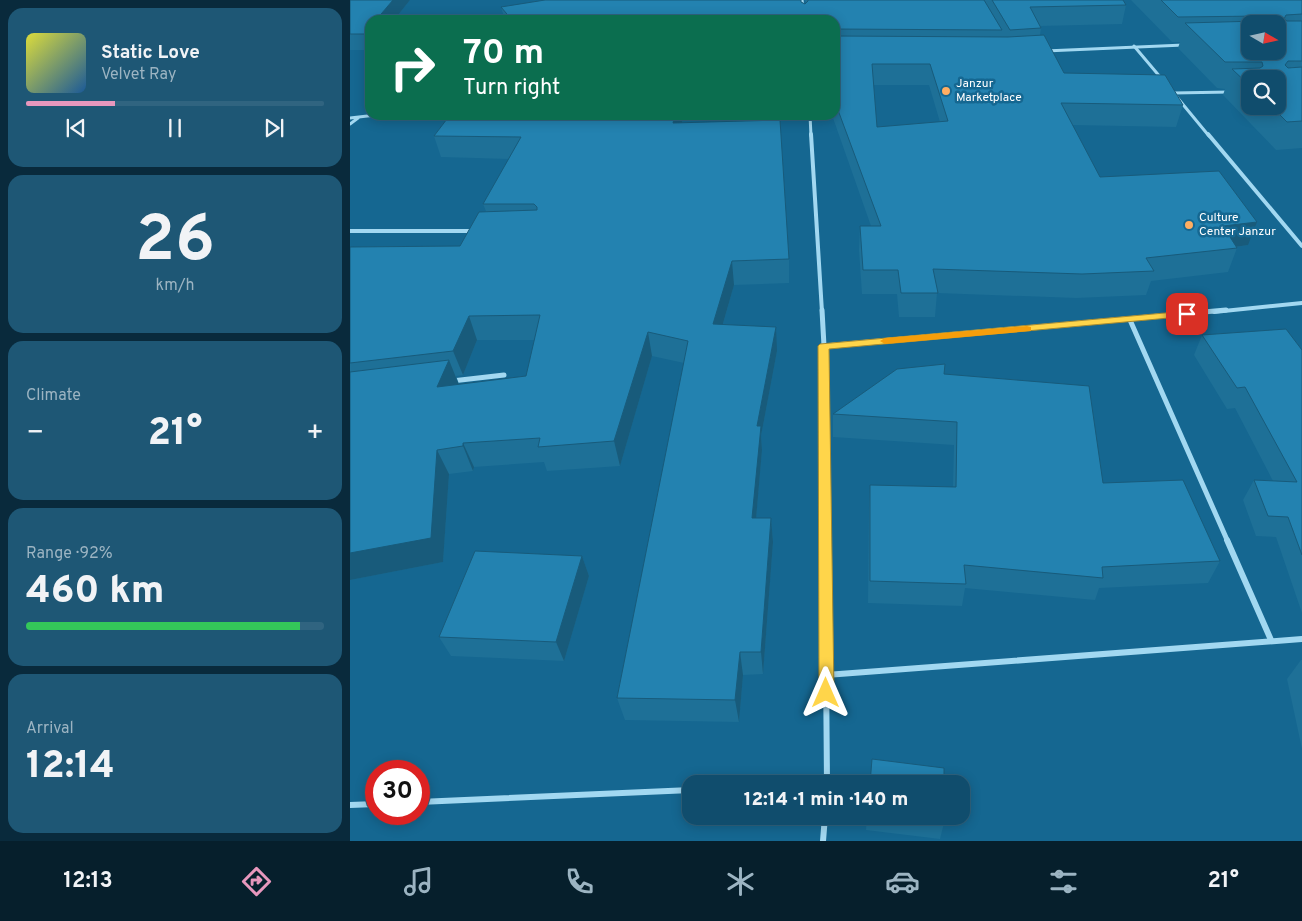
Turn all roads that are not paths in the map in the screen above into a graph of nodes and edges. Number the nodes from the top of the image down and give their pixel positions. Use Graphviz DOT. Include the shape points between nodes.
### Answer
graph roads {
  1 [pos="802,0"];
  2 [pos="804,15"];
  3 [pos="1192,45"];
  4 [pos="1134,46"];
  5 [pos="1045,51"];
  6 [pos="1162,79"];
  7 [pos="1168,86"];
  8 [pos="1231,92"];
  9 [pos="1173,93"];
  10 [pos="365,117"];
  11 [pos="350,118"];
  12 [pos="358,118"];
  13 [pos="810,120"];
  14 [pos="350,124"];
  15 [pos="350,231"];
  16 [pos="480,231"];
  17 [pos="1302,246"];
  18 [pos="1302,303"];
  19 [pos="1130,320"];
  20 [pos="824,346"];
  21 [pos="504,375"];
  22 [pos="446,382"];
  23 [pos="1302,639"];
  24 [pos="1272,640"];
  25 [pos="826,675"];
  26 [pos="827,775"];
  27 [pos="682,790"];
  28 [pos="430,802"];
  29 [pos="365,804"];
  30 [pos="350,805"];
  31 [pos="824,825"];
  32 [pos="823,841"];
  1 -- 2 [label="street"];
  3 -- 4 [label="street"];
  4 -- 5 [label="street"];
  4 -- 6 [label="street"];
  7 -- 9 [label="street"];
  8 -- 9 [label="street"];
  9 -- 17 [label="street"];
  10 -- 12 [label="street"];
  11 -- 12 [label="street"];
  12 -- 14 [label="street"];
  13 -- 20 [label="street"];
  15 -- 16 [label="street"];
  18 -- 19 [label="street"];
  19 -- 20 [label="street"];
  19 -- 24 [label="street"];
  20 -- 25 [label="street"];
  21 -- 22 [label="street"];
  23 -- 24 [label="street"];
  24 -- 25 [label="street"];
  25 -- 26 [label="street"];
  27 -- 28 [label="street"];
  29 -- 30 [label="street"];
  31 -- 32 [label="street"];
}
